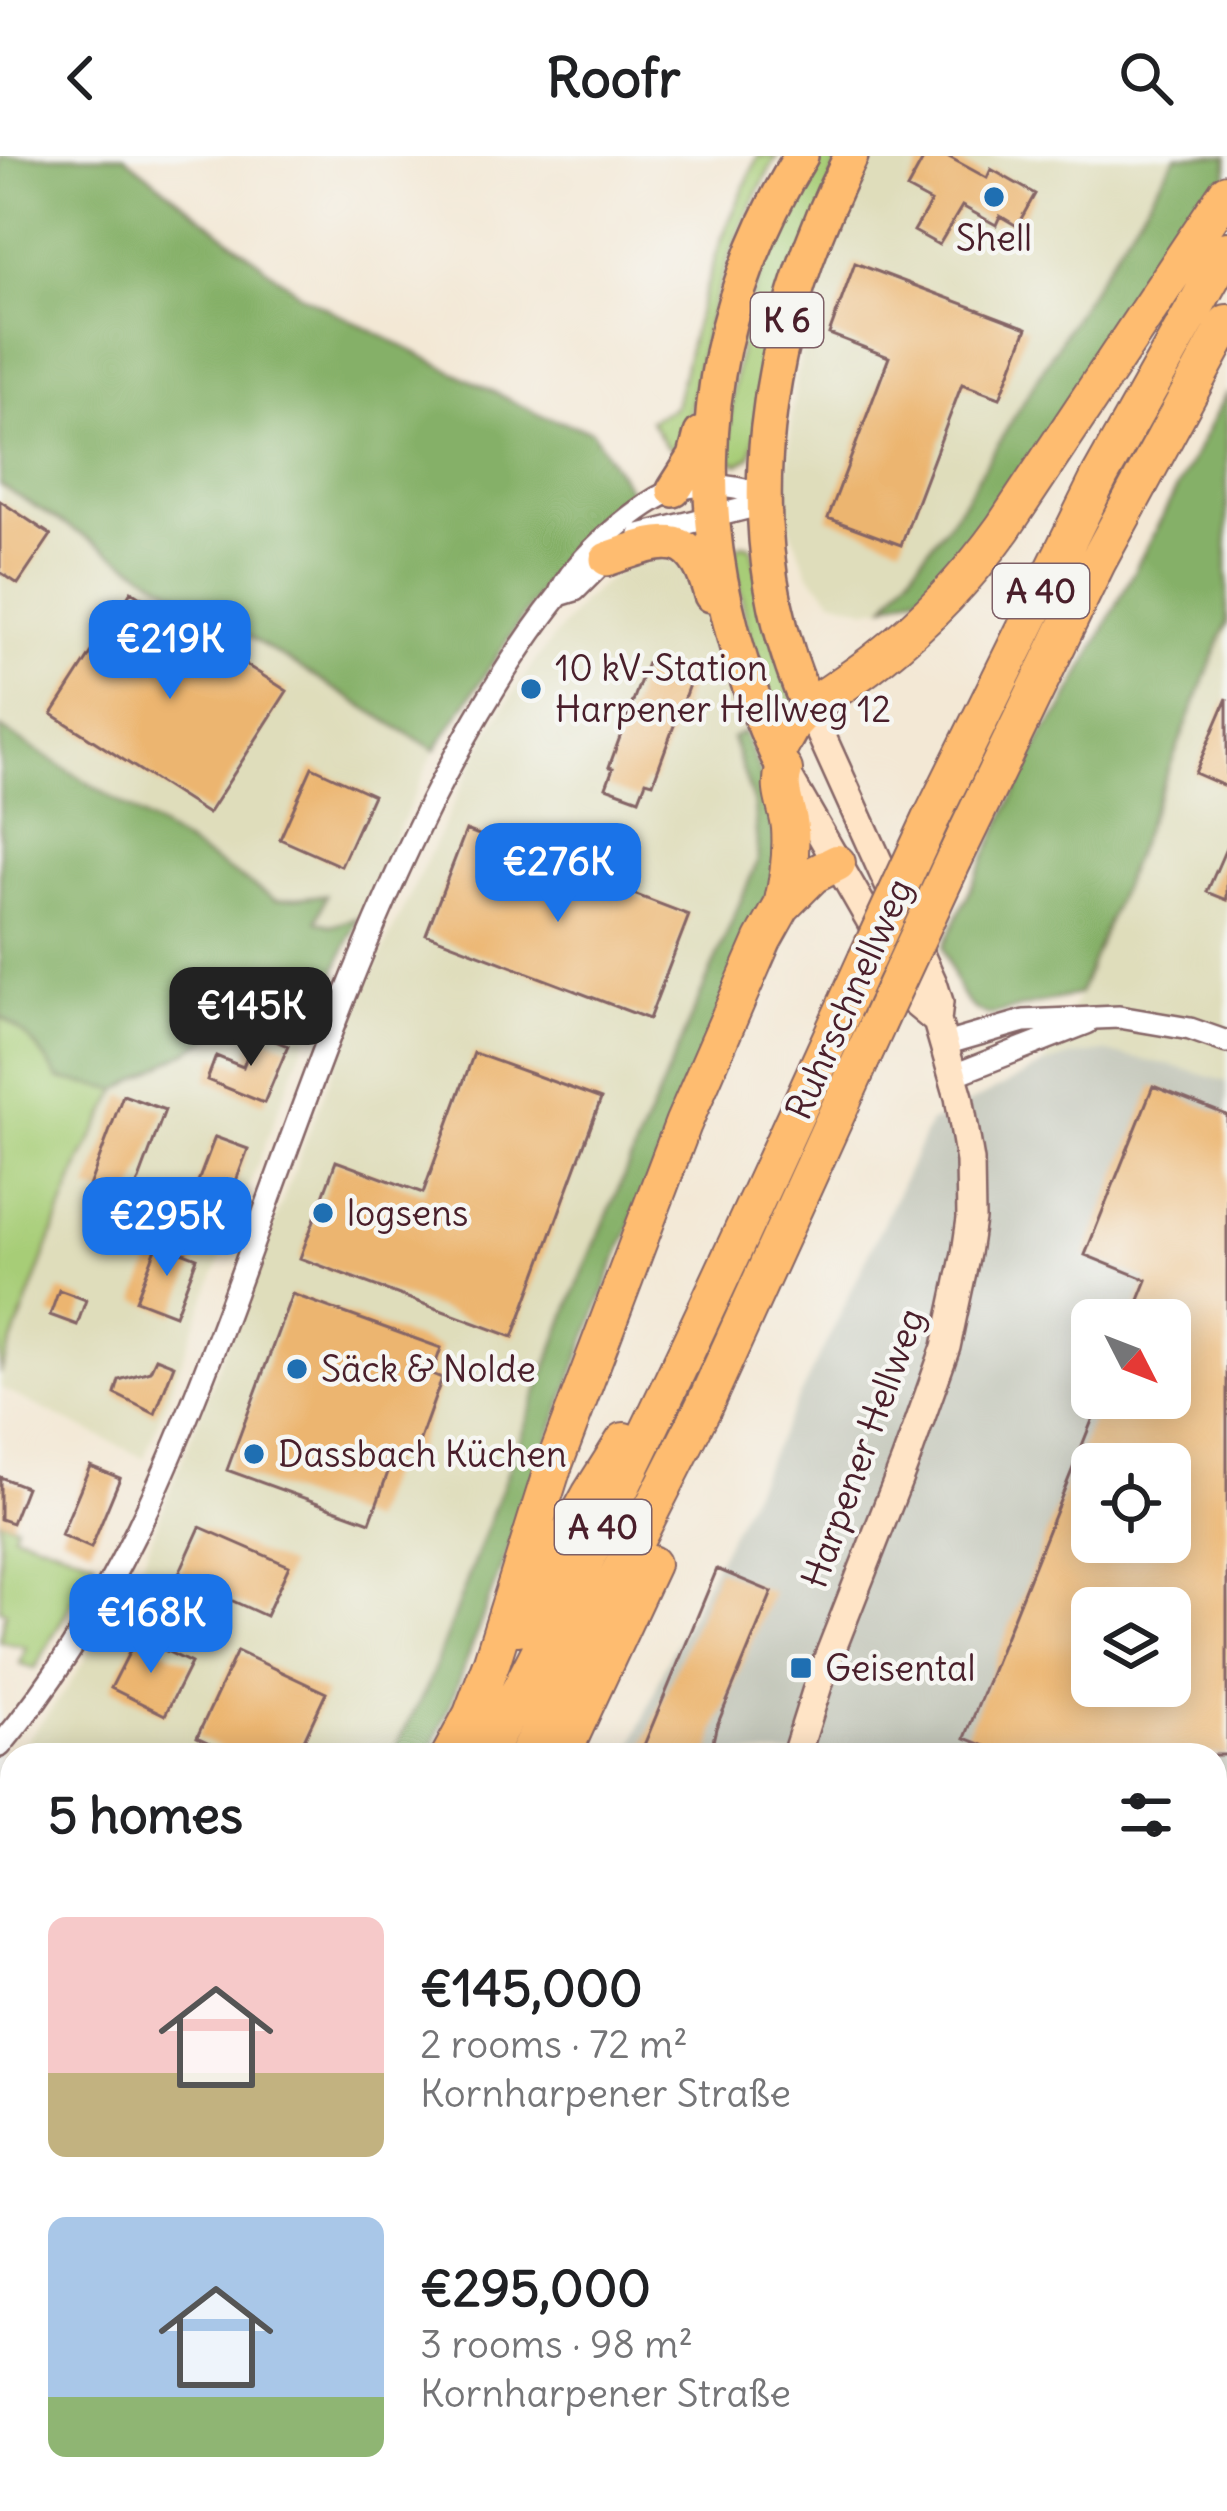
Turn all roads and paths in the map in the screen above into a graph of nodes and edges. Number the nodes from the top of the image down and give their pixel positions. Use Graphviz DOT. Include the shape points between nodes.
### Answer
graph roads {
  1 [pos="801,156"];
  2 [pos="851,156"];
  3 [pos="1227,192"];
  4 [pos="1227,250"];
  5 [pos="1227,323"];
  6 [pos="714,412"];
  7 [pos="674,490"];
  8 [pos="763,499"];
  9 [pos="710,500"];
  10 [pos="607,559"];
  11 [pos="560,595"];
  12 [pos="732,636"];
  13 [pos="809,708"];
  14 [pos="781,762"];
  15 [pos="837,863"];
  16 [pos="884,878"];
  17 [pos="782,906"];
  18 [pos="1099,1018"];
  19 [pos="941,1032"];
  20 [pos="1227,1042"];
  21 [pos="954,1075"];
  22 [pos="715,1295"];
  23 [pos="703,1408"];
  24 [pos="472,1714"];
  25 [pos="2,1743"];
  26 [pos="456,1743"];
  27 [pos="492,1743"];
  28 [pos="533,1743"];
  29 [pos="567,1743"];
  30 [pos="800,1743"];
  1 -- 6 [label="main road, Harpener Hellweg / K 6" via="736,302"];
  2 -- 8 [label="main road, Harpener Hellweg / K 6" via="823,213 782,339"];
  3 -- 13 [label="highway" via="970,572 910,633"];
  4 -- 22 [label="highway, Ruhrschnellweg / A 40, bridge" via="1100,476 932,817"];
  5 -- 23 [label="highway, Ruhrschnellweg / A 40, bridge" via="1088,582 954,859"];
  6 -- 7 [label="main road"];
  6 -- 9 [label="main road, Harpener Hellweg / K 6"];
  7 -- 9 [label="street"];
  7 -- 11 [label="street" via="599,543"];
  8 -- 9 [label="street"];
  8 -- 13 [label="main road, Harpener Hellweg / K 6" via="772,590"];
  9 -- 10 [label="street"];
  9 -- 12 [label="main road, Harpener Hellweg / K 6"];
  10 -- 11 [label="street"];
  10 -- 12 [label="main road" via="665,542 684,548 705,572 719,627"];
  11 -- 25 [label="street" via="467,733 386,898 140,1526 106,1593"];
  12 -- 14 [label="main road, Harpener Hellweg / K 6"];
  13 -- 14 [label="main road"];
  13 -- 16 [label="main road, Harpener Hellweg / K 6"];
  14 -- 15 [label="main road, Harpener Hellweg / K 6"];
  14 -- 17 [label="highway" via="791,858"];
  15 -- 16 [label="main road"];
  15 -- 17 [label="highway"];
  15 -- 19 [label="main road, Harpener Hellweg / K 6" via="914,1002"];
  16 -- 19 [label="main road, Harpener Hellweg / K 6" via="934,983"];
  17 -- 24 [label="highway" via="682,1124 616,1295"];
  18 -- 19 [label="street"];
  18 -- 20 [label="street" via="1190,1028"];
  18 -- 21 [label="street"];
  19 -- 21 [label="main road, Harpener Hellweg / K 6"];
  21 -- 30 [label="main road, Harpener Hellweg / K 6" via="971,1219 950,1334"];
  22 -- 24 [label="highway" via="590,1495"];
  22 -- 27 [label="highway, Ruhrschnellweg / A 40"];
  23 -- 28 [label="highway, Ruhrschnellweg / A 40"];
  23 -- 29 [label="highway" via="669,1523"];
  24 -- 26 [label="highway"];
}
